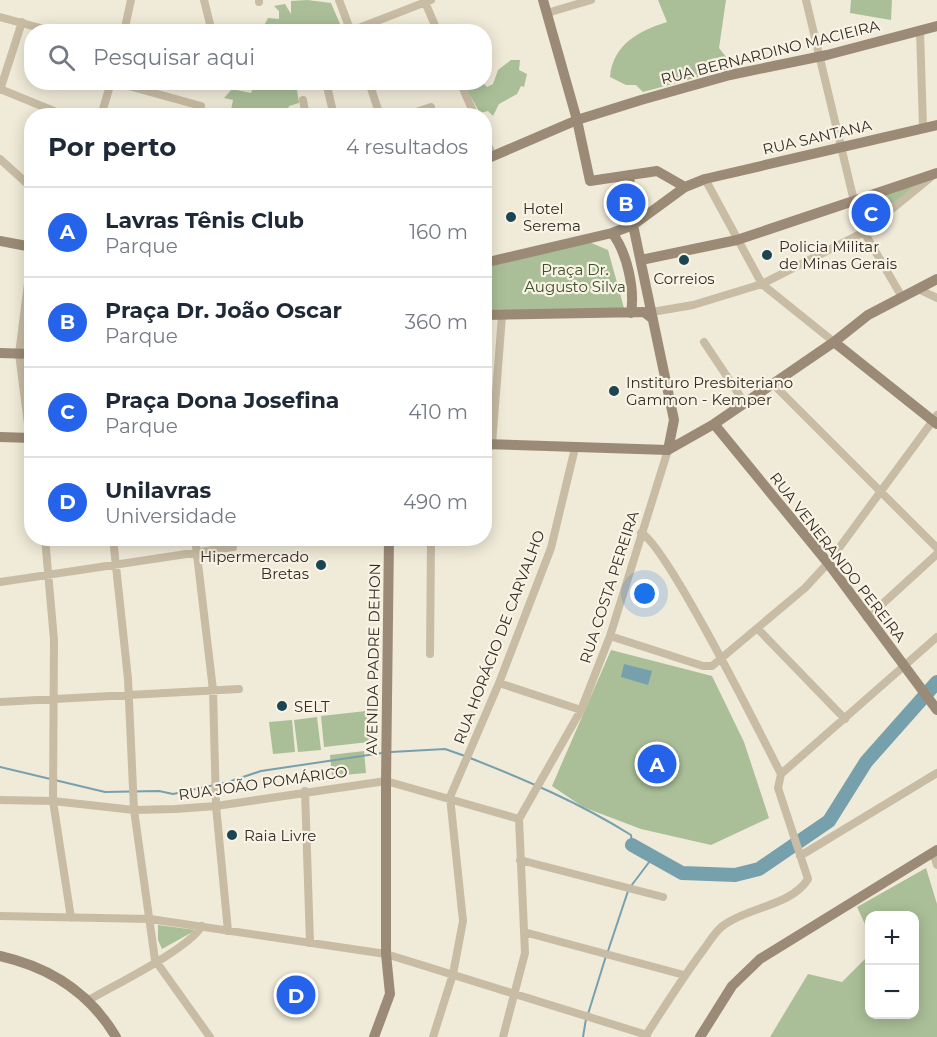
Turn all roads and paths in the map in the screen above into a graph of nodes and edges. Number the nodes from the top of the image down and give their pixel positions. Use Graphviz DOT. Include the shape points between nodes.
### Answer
graph roads {
  1 [pos="131,0"];
  2 [pos="204,0"];
  3 [pos="339,0"];
  4 [pos="543,0"];
  5 [pos="591,0"];
  6 [pos="806,0"];
  7 [pos="427,1"];
  8 [pos="547,13"];
  9 [pos="0,17"];
  10 [pos="22,22"];
  11 [pos="29,24"];
  12 [pos="126,24"];
  13 [pos="210,24"];
  14 [pos="348,24"];
  15 [pos="369,24"];
  16 [pos="435,24"];
  17 [pos="937,26"];
  18 [pos="920,30"];
  19 [pos="821,56"];
  20 [pos="0,90"];
  21 [pos="109,90"];
  22 [pos="142,90"];
  23 [pos="328,90"];
  24 [pos="372,90"];
  25 [pos="464,90"];
  26 [pos="303,100"];
  27 [pos="201,106"];
  28 [pos="431,107"];
  29 [pos="46,108"];
  30 [pos="104,108"];
  31 [pos="304,108"];
  32 [pos="332,108"];
  33 [pos="377,108"];
  34 [pos="428,108"];
  35 [pos="471,108"];
  36 [pos="577,120"];
  37 [pos="937,125"];
  38 [pos="923,128"];
  39 [pos="843,146"];
  40 [pos="492,157"];
  41 [pos="0,159"];
  42 [pos="935,174"];
  43 [pos="629,175"];
  44 [pos="705,179"];
  45 [pos="24,181"];
  46 [pos="686,187"];
  47 [pos="854,201"];
  48 [pos="633,225"];
  49 [pos="864,232"];
  50 [pos="612,233"];
  51 [pos="737,240"];
  52 [pos="0,241"];
  53 [pos="24,246"];
  54 [pos="641,260"];
  55 [pos="492,261"];
  56 [pos="937,279"];
  57 [pos="762,284"];
  58 [pos="918,289"];
  59 [pos="902,297"];
  60 [pos="937,298"];
  61 [pos="650,312"];
  62 [pos="631,313"];
  63 [pos="24,315"];
  64 [pos="492,315"];
  65 [pos="502,316"];
  66 [pos="704,342"];
  67 [pos="834,342"];
  68 [pos="0,353"];
  69 [pos="19,354"];
  70 [pos="24,354"];
  71 [pos="772,383"];
  72 [pos="24,392"];
  73 [pos="744,402"];
  74 [pos="492,407"];
  75 [pos="936,420"];
  76 [pos="714,424"];
  77 [pos="0,437"];
  78 [pos="24,437"];
  79 [pos="492,444"];
  80 [pos="575,448"];
  81 [pos="668,450"];
  82 [pos="880,494"];
  83 [pos="641,533"];
  84 [pos="46,546"];
  85 [pos="114,546"];
  86 [pos="196,546"];
  87 [pos="389,546"];
  88 [pos="431,546"];
  89 [pos="232,548"];
  90 [pos="937,548"];
  91 [pos="197,554"];
  92 [pos="937,554"];
  93 [pos="828,563"];
  94 [pos="118,566"];
  95 [pos="49,576"];
  96 [pos="0,582"];
  97 [pos="867,618"];
  98 [pos="758,629"];
  99 [pos="610,636"];
  100 [pos="937,637"];
  101 [pos="430,654"];
  102 [pos="721,660"];
  103 [pos="904,668"];
  104 [pos="499,682"];
  105 [pos="239,689"];
  106 [pos="213,690"];
  107 [pos="127,694"];
  108 [pos="55,699"];
  109 [pos="0,702"];
  110 [pos="934,707"];
  111 [pos="580,710"];
  112 [pos="845,719"];
  113 [pos="937,773"];
  114 [pos="781,774"];
  115 [pos="386,781"];
  116 [pos="305,790"];
  117 [pos="450,797"];
  118 [pos="0,800"];
  119 [pos="53,801"];
  120 [pos="216,806"];
  121 [pos="134,810"];
  122 [pos="519,819"];
  123 [pos="935,851"];
  124 [pos="799,852"];
  125 [pos="520,860"];
  126 [pos="937,865"];
  127 [pos="663,897"];
  128 [pos="0,916"];
  129 [pos="71,918"];
  130 [pos="150,919"];
  131 [pos="202,926"];
  132 [pos="228,931"];
  133 [pos="524,932"];
  134 [pos="310,943"];
  135 [pos="386,954"];
  136 [pos="0,956"];
  137 [pos="155,960"];
  138 [pos="453,974"];
  139 [pos="684,975"];
  140 [pos="516,993"];
  141 [pos="89,999"];
  142 [pos="105,1019"];
  143 [pos="646,1036"];
  144 [pos="116,1037"];
  145 [pos="123,1037"];
  146 [pos="210,1037"];
  147 [pos="374,1037"];
  148 [pos="433,1037"];
  149 [pos="502,1037"];
  150 [pos="700,1037"];
  1 -- 12 [label="street"];
  2 -- 13 [label="street"];
  3 -- 14 [label="street"];
  4 -- 8 [label="main road"];
  5 -- 8 [label="street"];
  6 -- 19 [label="street"];
  7 -- 15 [label="street"];
  7 -- 16 [label="street"];
  8 -- 36 [label="main road"];
  9 -- 10 [label="street"];
  10 -- 11 [label="street"];
  10 -- 20 [label="street"];
  17 -- 18 [label="main road, RUA BERNARDINO MACIEIRA"];
  18 -- 19 [label="main road, RUA BERNARDINO MACIEIRA"];
  18 -- 38 [label="street"];
  19 -- 36 [label="main road, RUA BERNARDINO MACIEIRA" via="730,75"];
  19 -- 39 [label="street"];
  20 -- 29 [label="street"];
  21 -- 30 [label="street"];
  22 -- 27 [label="street"];
  23 -- 32 [label="street"];
  24 -- 33 [label="street"];
  25 -- 35 [label="street"];
  26 -- 31 [label="street"];
  28 -- 34 [label="street"];
  36 -- 40 [label="main road, RUA BERNARDINO MACIEIRA"];
  36 -- 43 [label="main road" via="590,181"];
  37 -- 38 [label="main road, RUA SANTANA"];
  38 -- 39 [label="main road, RUA SANTANA"];
  39 -- 44 [label="main road, RUA SANTANA"];
  39 -- 47 [label="street"];
  41 -- 45 [label="street"];
  42 -- 47 [label="main road"];
  42 -- 49 [label="street"];
  43 -- 46 [label="main road" via="657,171"];
  43 -- 48 [label="main road"];
  44 -- 46 [label="main road, RUA SANTANA"];
  44 -- 51 [label="street"];
  46 -- 48 [label="main road, RUA SANTANA"];
  47 -- 49 [label="street"];
  47 -- 51 [label="main road"];
  48 -- 50 [label="main road, RUA SANTANA"];
  48 -- 54 [label="main road"];
  49 -- 57 [label="street"];
  49 -- 59 [label="street"];
  50 -- 55 [label="main road, RUA SANTANA"];
  50 -- 62 [label="main road" via="621,245 633,300"];
  51 -- 54 [label="main road"];
  51 -- 57 [label="street"];
  52 -- 53 [label="main road"];
  54 -- 61 [label="main road"];
  56 -- 58 [label="main road"];
  57 -- 61 [label="street" via="693,305"];
  57 -- 67 [label="street"];
  58 -- 59 [label="main road"];
  58 -- 60 [label="street"];
  59 -- 67 [label="main road" via="868,315"];
  61 -- 62 [label="main road"];
  61 -- 81 [label="main road" via="674,420"];
  62 -- 65 [label="main road"];
  63 -- 69 [label="street"];
  64 -- 65 [label="main road"];
  65 -- 74 [label="street"];
  66 -- 73 [label="street"];
  67 -- 71 [label="main road"];
  67 -- 75 [label="main road"];
  68 -- 69 [label="main road"];
  69 -- 70 [label="main road"];
  69 -- 72 [label="street"];
  71 -- 73 [label="main road"];
  71 -- 82 [label="street"];
  73 -- 76 [label="main road"];
  75 -- 82 [label="street"];
  76 -- 81 [label="main road"];
  76 -- 93 [label="main road, RUA VENERANDO PEREIRA"];
  77 -- 78 [label="main road"];
  79 -- 80 [label="main road"];
  80 -- 81 [label="main road"];
  80 -- 104 [label="street, RUA HORÁCIO DE CARVALHO" via="551,549"];
  81 -- 83 [label="street, RUA COSTA PEREIRA"];
  82 -- 90 [label="street"];
  82 -- 93 [label="street"];
  83 -- 99 [label="street, RUA COSTA PEREIRA"];
  83 -- 102 [label="street" via="648,536 673,573"];
  84 -- 95 [label="street"];
  85 -- 94 [label="street"];
  86 -- 91 [label="street"];
  87 -- 115 [label="main road, AVENIDA PADRE DEHON"];
  88 -- 101 [label="street"];
  89 -- 91 [label="street"];
  91 -- 94 [label="street"];
  91 -- 106 [label="street"];
  92 -- 97 [label="street"];
  93 -- 97 [label="main road, RUA VENERANDO PEREIRA"];
  93 -- 98 [label="street" via="806,588"];
  94 -- 95 [label="street"];
  94 -- 107 [label="street"];
  95 -- 96 [label="street"];
  95 -- 108 [label="street"];
  97 -- 103 [label="main road, RUA VENERANDO PEREIRA"];
  98 -- 102 [label="street"];
  98 -- 112 [label="street"];
  99 -- 102 [label="street" via="709,668"];
  99 -- 111 [label="street, RUA COSTA PEREIRA"];
  100 -- 103 [label="street"];
  102 -- 114 [label="street"];
  103 -- 110 [label="main road, RUA VENERANDO PEREIRA"];
  103 -- 112 [label="street"];
  104 -- 111 [label="street"];
  104 -- 117 [label="street, RUA HORÁCIO DE CARVALHO"];
  105 -- 106 [label="street"];
  106 -- 107 [label="street"];
  106 -- 120 [label="street"];
  107 -- 108 [label="street"];
  107 -- 121 [label="street"];
  108 -- 109 [label="street"];
  108 -- 119 [label="street"];
  111 -- 122 [label="street, RUA COSTA PEREIRA"];
  112 -- 114 [label="street"];
  113 -- 124 [label="street"];
  114 -- 124 [label="street" via="778,788"];
  115 -- 116 [label="street, RUA JOÃO POMÁRICO"];
  115 -- 117 [label="street"];
  115 -- 135 [label="main road, AVENIDA PADRE DEHON"];
  116 -- 120 [label="street, RUA JOÃO POMÁRICO"];
  116 -- 134 [label="street"];
  117 -- 122 [label="street"];
  117 -- 138 [label="street" via="463,921"];
  118 -- 119 [label="street, RUA JOÃO POMÁRICO"];
  119 -- 121 [label="street, RUA JOÃO POMÁRICO"];
  119 -- 129 [label="street"];
  120 -- 121 [label="street, RUA JOÃO POMÁRICO"];
  120 -- 132 [label="street"];
  121 -- 130 [label="street"];
  122 -- 125 [label="street"];
  123 -- 126 [label="street"];
  123 -- 150 [label="main road" via="760,959 732,986"];
  124 -- 139 [label="street" via="808,879 804,885 722,926"];
  125 -- 127 [label="street"];
  125 -- 133 [label="street"];
  128 -- 129 [label="street"];
  129 -- 130 [label="street"];
  130 -- 131 [label="street"];
  130 -- 137 [label="street"];
  131 -- 132 [label="street"];
  131 -- 137 [label="street"];
  132 -- 134 [label="street"];
  133 -- 139 [label="street"];
  133 -- 140 [label="street" via="525,953"];
  134 -- 135 [label="street"];
  135 -- 138 [label="street"];
  135 -- 147 [label="main road, AVENIDA PADRE DEHON" via="390,994"];
  136 -- 141 [label="main road" via="26,962 53,975"];
  137 -- 141 [label="street"];
  137 -- 146 [label="street"];
  138 -- 140 [label="street"];
  138 -- 148 [label="street"];
  139 -- 143 [label="street"];
  140 -- 143 [label="street"];
  140 -- 149 [label="street"];
  141 -- 142 [label="main road"];
  142 -- 144 [label="main road"];
  142 -- 145 [label="street"];
}
